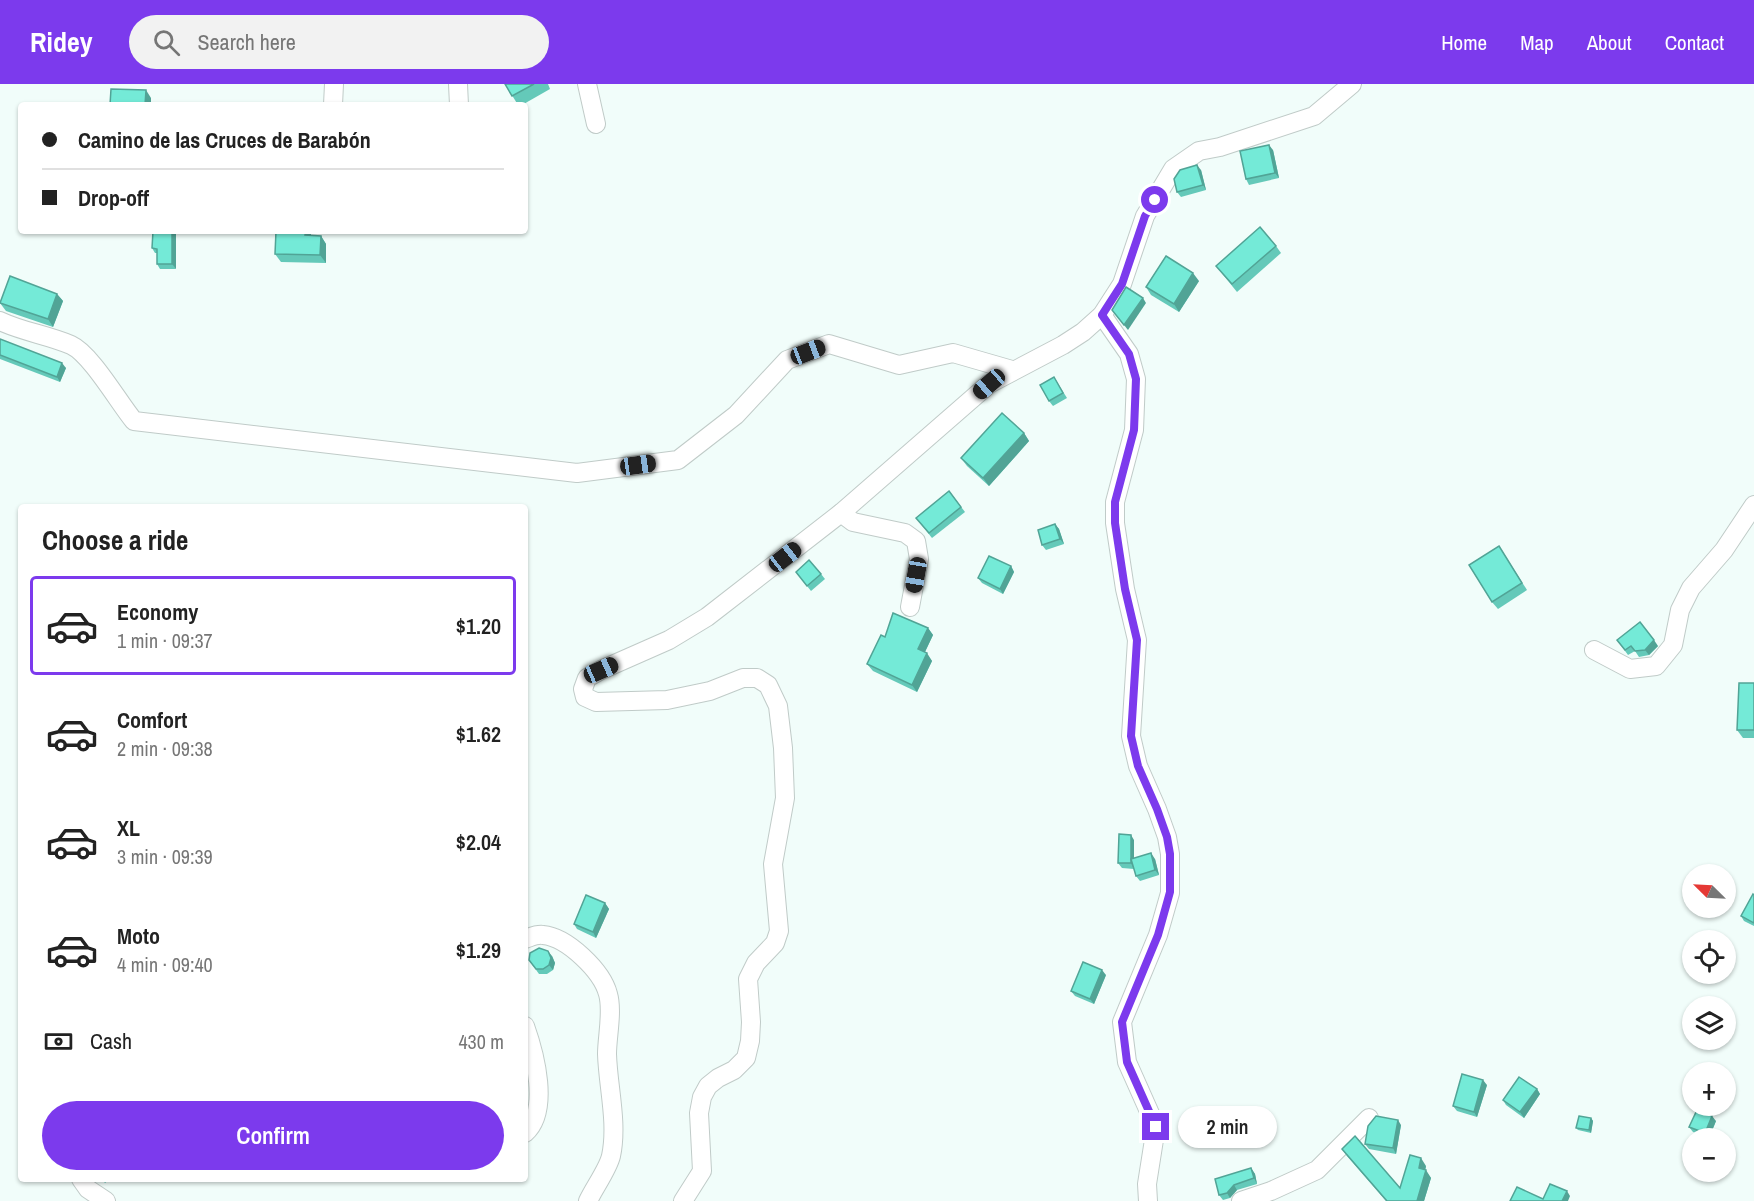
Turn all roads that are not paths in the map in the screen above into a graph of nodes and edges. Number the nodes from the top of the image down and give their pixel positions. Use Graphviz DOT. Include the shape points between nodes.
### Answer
graph roads {
  1 [pos="334,84"];
  2 [pos="458,84"];
  3 [pos="587,84"];
  4 [pos="1352,84"];
  5 [pos="333,102"];
  6 [pos="459,102"];
  7 [pos="596,124"];
  8 [pos="1102,315"];
  9 [pos="0,321"];
  10 [pos="1012,370"];
  11 [pos="1754,505"];
  12 [pos="841,513"];
  13 [pos="910,607"];
  14 [pos="1594,650"];
  15 [pos="528,938"];
  16 [pos="528,1036"];
  17 [pos="1369,1119"];
  18 [pos="528,1129"];
  19 [pos="83,1182"];
  20 [pos="106,1201"];
  21 [pos="588,1201"];
  22 [pos="683,1201"];
  23 [pos="1148,1201"];
  24 [pos="1241,1201"];
  1 -- 5 [label="street"];
  2 -- 6 [label="street"];
  3 -- 7 [label="street"];
  4 -- 8 [label="street" via="1314,116 1198,151 1173,169 1145,216 1122,284"];
  8 -- 10 [label="street" via="1063,345"];
  8 -- 23 [label="street" via="1129,354 1136,379 1134,430 1115,502 1115,523 1137,640 1131,736 1170,854 1170,892 1161,924 1122,1022 1127,1062 1156,1127"];
  9 -- 10 [label="street" via="74,346 103,377 134,421 577,473 678,460 736,415 787,360 829,344 899,365 953,354"];
  10 -- 12 [label="street" via="989,384"];
  11 -- 14 [label="street" via="1724,550 1691,588 1680,610 1673,645 1656,666 1630,669"];
  12 -- 13 [label="street" via="853,522 905,533 916,541 919,559"];
  12 -- 22 [label="street" via="707,617 669,640 587,678 583,689 585,697 596,702 667,700 710,691 742,678 757,678 773,693 780,717 785,798 773,864 779,931 776,944 756,963 748,979 751,1022 746,1058 708,1086 702,1097 702,1171"];
  15 -- 21 [label="street" via="549,936 574,950 603,981 609,997 611,1157"];
  16 -- 18 [label="street" via="539,1091 536,1120"];
  17 -- 24 [label="street" via="1317,1170"];
  19 -- 20 [label="street"];
}
